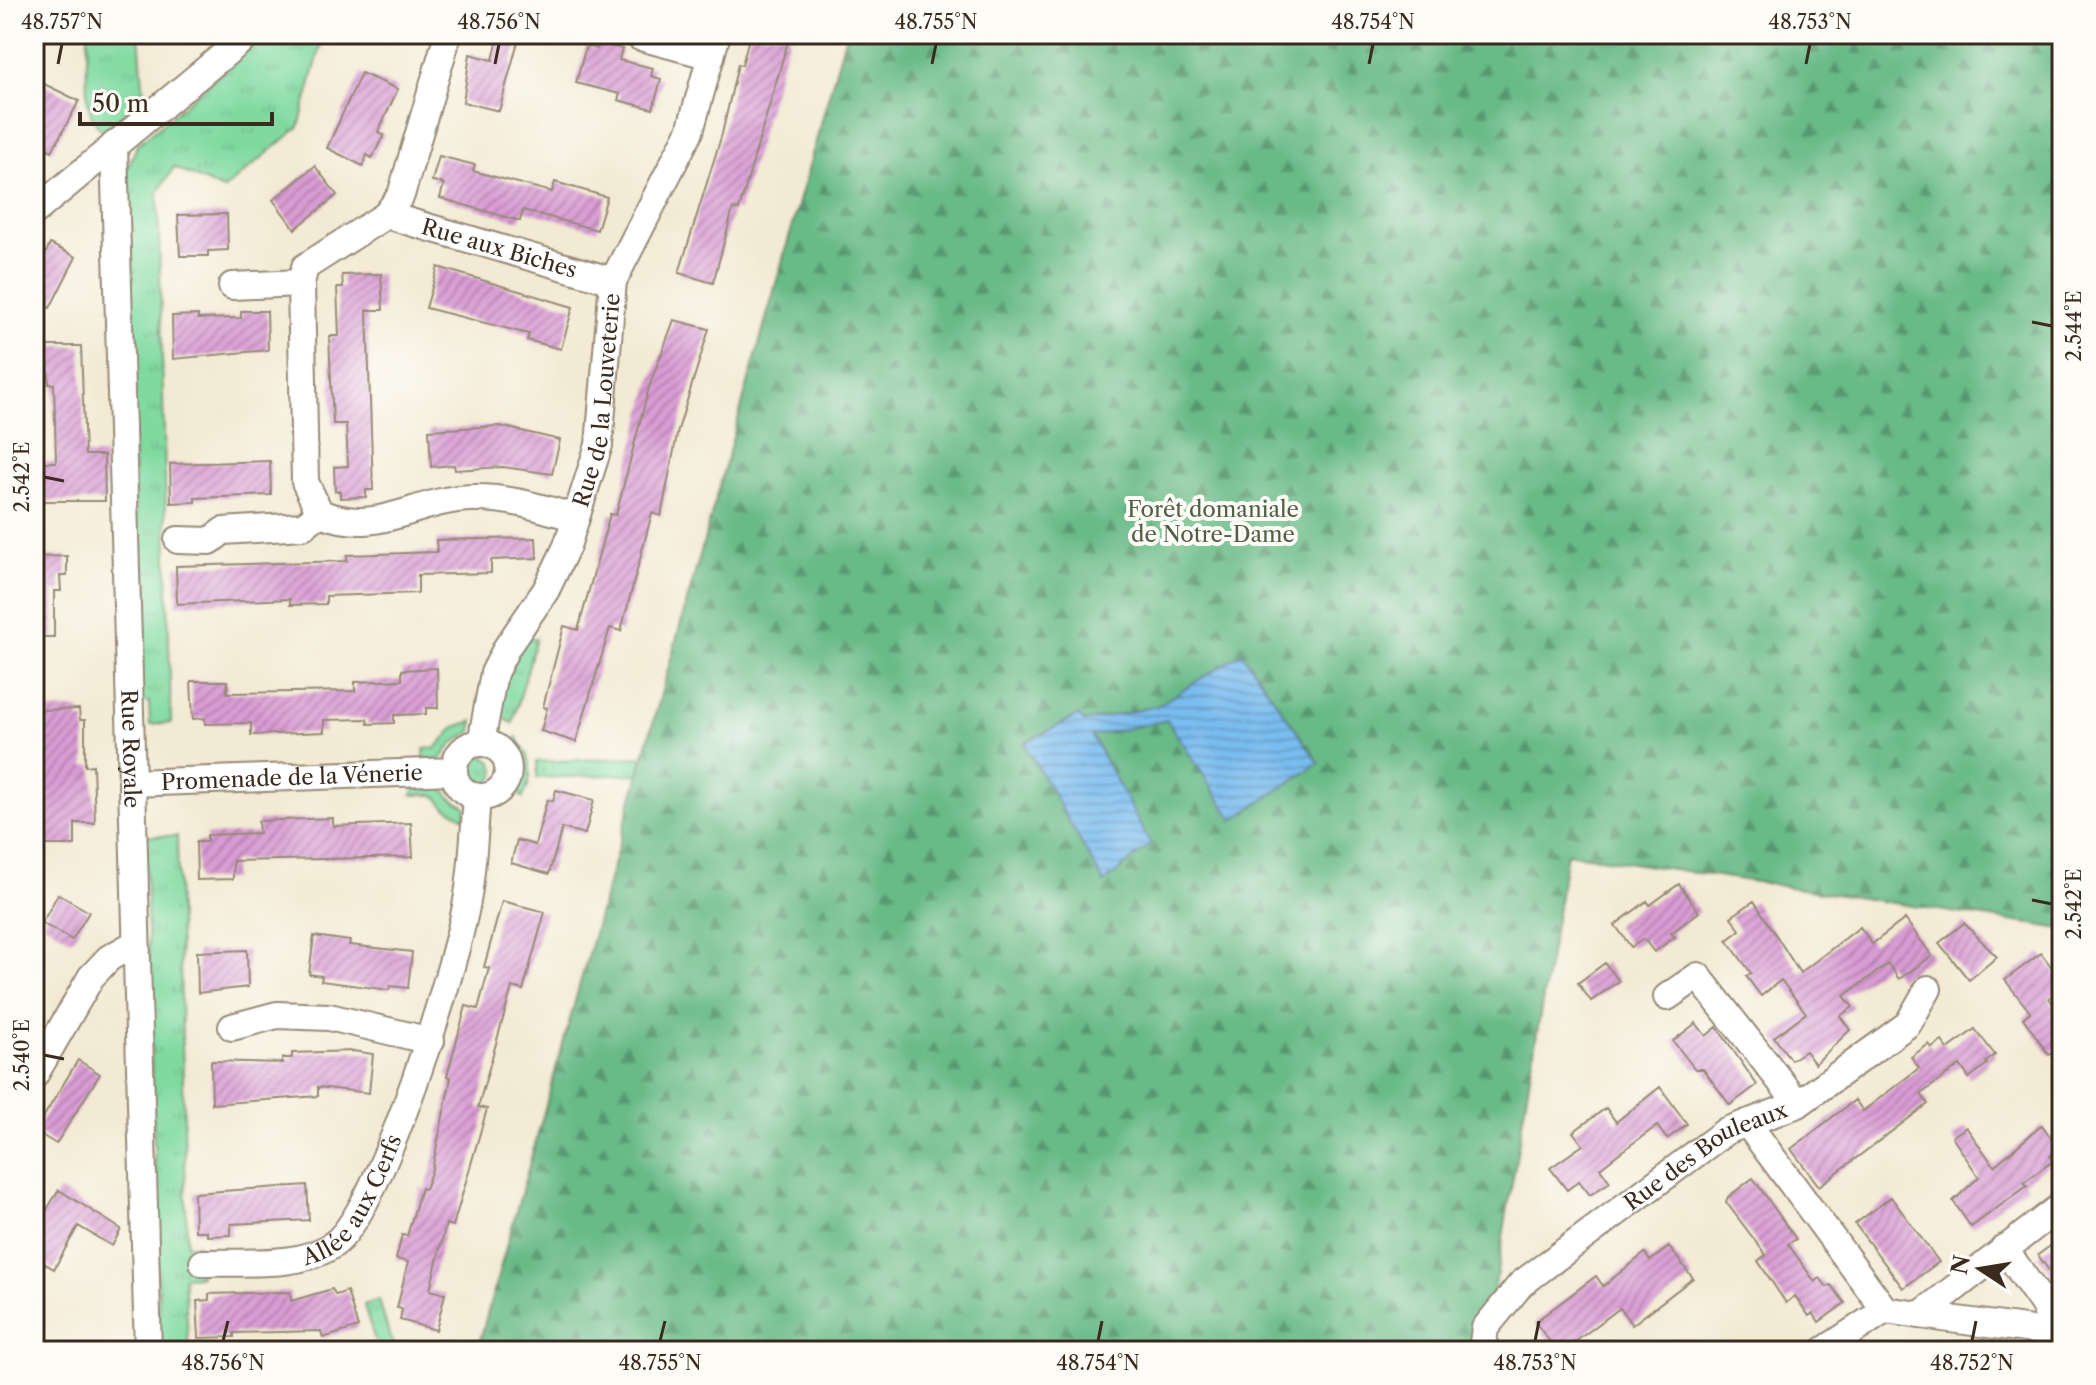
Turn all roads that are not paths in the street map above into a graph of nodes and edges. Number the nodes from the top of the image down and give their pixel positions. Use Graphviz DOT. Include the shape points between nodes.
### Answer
graph roads {
  1 [pos="249,34"];
  2 [pos="448,34"];
  3 [pos="640,37"];
  4 [pos="714,45"];
  5 [pos="114,145"];
  6 [pos="34,212"];
  7 [pos="386,215"];
  8 [pos="613,281"];
  9 [pos="301,283"];
  10 [pos="232,286"];
  11 [pos="320,513"];
  12 [pos="576,518"];
  13 [pos="178,540"];
  14 [pos="481,743"];
  15 [pos="453,771"];
  16 [pos="132,783"];
  17 [pos="477,798"];
  18 [pos="136,943"];
  19 [pos="1928,989"];
  20 [pos="1667,997"];
  21 [pos="232,1027"];
  22 [pos="431,1041"];
  23 [pos="34,1076"];
  24 [pos="1798,1104"];
  25 [pos="1747,1123"];
  26 [pos="2062,1205"];
  27 [pos="2004,1248"];
  28 [pos="203,1263"];
  29 [pos="1885,1310"];
  30 [pos="1920,1315"];
  31 [pos="2058,1334"];
  32 [pos="1484,1339"];
  33 [pos="148,1351"];
  34 [pos="1823,1351"];
  1 -- 5 [label="street"];
  2 -- 7 [label="street" via="401,195"];
  3 -- 4 [label="street, Rue de la Louveterie"];
  4 -- 8 [label="street, Rue de la Louveterie" via="690,131"];
  5 -- 6 [label="street"];
  5 -- 16 [label="street, Rue Royale"];
  7 -- 8 [label="street, Rue aux Biches"];
  7 -- 9 [label="street" via="305,267"];
  8 -- 12 [label="street, Rue de la Louveterie" via="599,445"];
  9 -- 10 [label="street"];
  9 -- 11 [label="street" via="305,482"];
  11 -- 12 [label="street" via="345,523 379,521 470,498 511,500"];
  11 -- 13 [label="street" via="303,526 223,531 210,541"];
  12 -- 14 [label="street, Rue de la Louveterie" via="546,590 494,673"];
  14 -- 15 [label="street" via="465,748"];
  14 -- 17 [label="street" via="497,748 509,769 499,791"];
  15 -- 16 [label="street, Promenade de la Vénerie"];
  15 -- 17 [label="street" via="460,788"];
  16 -- 18 [label="street, Rue Royale"];
  17 -- 22 [label="street, Allée aux Cerfs" via="467,900"];
  18 -- 23 [label="street" via="109,958 91,977"];
  18 -- 33 [label="street, Rue Royale"];
  19 -- 24 [label="street, Rue des Bouleaux" via="1908,1024"];
  20 -- 24 [label="street" via="1698,976"];
  21 -- 22 [label="street" via="277,1015 329,1017"];
  22 -- 28 [label="street, Allée aux Cerfs" via="380,1169 352,1226 334,1245 280,1260"];
  24 -- 25 [label="street, Rue des Bouleaux"];
  25 -- 29 [label="street"];
  25 -- 32 [label="street, Rue des Bouleaux" via="1726,1131 1521,1284"];
  26 -- 27 [label="street"];
  27 -- 30 [label="street"];
  27 -- 31 [label="street"];
  29 -- 30 [label="street"];
  29 -- 34 [label="street"];
  30 -- 31 [label="street"];
}
